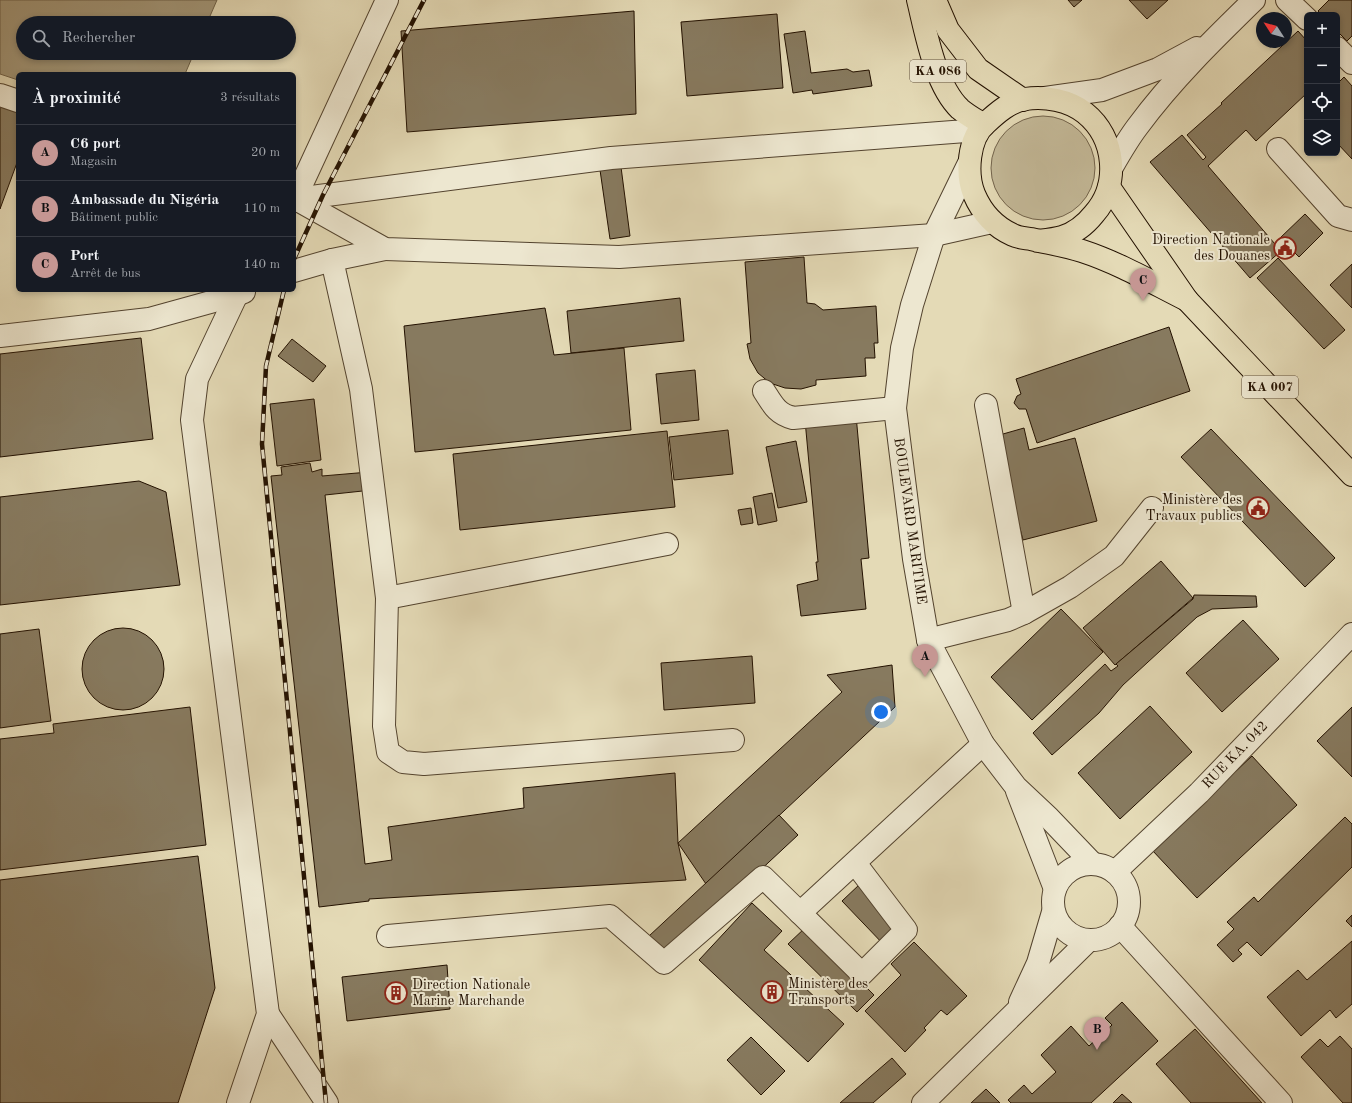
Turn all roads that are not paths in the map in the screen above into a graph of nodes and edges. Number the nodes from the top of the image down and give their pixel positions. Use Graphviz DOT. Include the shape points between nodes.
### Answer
graph roads {
  1 [pos="387,0"];
  2 [pos="918,0"];
  3 [pos="935,0"];
  4 [pos="1254,0"];
  5 [pos="1287,0"];
  6 [pos="1304,16"];
  7 [pos="1213,40"];
  8 [pos="1340,51"];
  9 [pos="1352,63"];
  10 [pos="0,95"];
  11 [pos="1045,98"];
  12 [pos="16,100"];
  13 [pos="1023,100"];
  14 [pos="981,127"];
  15 [pos="1278,150"];
  16 [pos="969,163"];
  17 [pos="1111,177"];
  18 [pos="296,197"];
  19 [pos="296,199"];
  20 [pos="296,200"];
  21 [pos="1352,220"];
  22 [pos="992,222"];
  23 [pos="934,235"];
  24 [pos="1038,241"];
  25 [pos="385,249"];
  26 [pos="332,260"];
  27 [pos="296,270"];
  28 [pos="241,292"];
  29 [pos="1188,300"];
  30 [pos="0,336"];
  31 [pos="764,391"];
  32 [pos="986,405"];
  33 [pos="895,408"];
  34 [pos="1352,474"];
  35 [pos="1152,508"];
  36 [pos="667,544"];
  37 [pos="387,598"];
  38 [pos="1024,613"];
  39 [pos="1352,634"];
  40 [pos="928,640"];
  41 [pos="733,740"];
  42 [pos="983,744"];
  43 [pos="1016,787"];
  44 [pos="855,863"];
  45 [pos="1093,864"];
  46 [pos="1115,872"];
  47 [pos="1055,889"];
  48 [pos="1054,912"];
  49 [pos="800,914"];
  50 [pos="1120,926"];
  51 [pos="388,936"];
  52 [pos="1088,941"];
  53 [pos="1016,1013"];
  54 [pos="268,1014"];
  55 [pos="238,1103"];
  56 [pos="327,1103"];
  57 [pos="923,1103"];
  58 [pos="1281,1103"];
  1 -- 18 [label="street"];
  2 -- 14 [label="main road, KA 086" via="932,58 948,95"];
  3 -- 13 [label="main road, KA 086" via="948,30 978,70"];
  4 -- 7 [label="street"];
  5 -- 6 [label="street"];
  7 -- 11 [label="street" via="1158,69 1102,90"];
  7 -- 17 [label="street" via="1165,91 1137,127"];
  8 -- 9 [label="street"];
  10 -- 12 [label="street"];
  11 -- 13 [label="main road"];
  11 -- 17 [label="main road" via="1066,102 1085,113 1100,129 1108,147"];
  13 -- 14 [label="main road" via="1003,108"];
  14 -- 16 [label="main road"];
  14 -- 19 [label="street" via="611,158"];
  15 -- 21 [label="street" via="1338,216"];
  16 -- 22 [label="main road" via="971,185 979,205"];
  16 -- 23 [label="street, BOULEVARD MARITIME"];
  17 -- 24 [label="main road" via="1101,206 1085,225 1063,237"];
  17 -- 29 [label="main road, KA 007"];
  20 -- 25 [label="street"];
  22 -- 23 [label="street"];
  22 -- 24 [label="main road" via="1014,236"];
  23 -- 25 [label="street" via="619,257"];
  23 -- 33 [label="street, BOULEVARD MARITIME" via="912,305 902,348"];
  24 -- 29 [label="main road, KA 007" via="1100,258"];
  25 -- 26 [label="street"];
  26 -- 27 [label="street"];
  26 -- 37 [label="street" via="361,389"];
  28 -- 30 [label="street" via="148,319"];
  28 -- 54 [label="street" via="196,379 192,420"];
  29 -- 34 [label="main road, KA 007"];
  31 -- 33 [label="street" via="775,409 793,418"];
  32 -- 38 [label="street"];
  33 -- 40 [label="street, BOULEVARD MARITIME" via="914,559"];
  35 -- 38 [label="street" via="1114,556"];
  36 -- 37 [label="street"];
  37 -- 41 [label="street" via="384,726 388,752 403,762 424,764"];
  38 -- 40 [label="street" via="1008,620"];
  39 -- 46 [label="street, RUE KA. 042" via="1199,793"];
  40 -- 42 [label="street, BOULEVARD MARITIME"];
  42 -- 43 [label="street, BOULEVARD MARITIME"];
  42 -- 44 [label="street"];
  43 -- 45 [label="street, BOULEVARD MARITIME"];
  43 -- 47 [label="street, BOULEVARD MARITIME"];
  44 -- 49 [label="street"];
  44 -- 49 [label="street" via="906,930 862,974"];
  45 -- 46 [label="street"];
  45 -- 47 [label="street" via="1081,865 1070,870 1061,878"];
  46 -- 50 [label="street" via="1128,892 1127,916"];
  47 -- 48 [label="street" via="1052,900"];
  48 -- 52 [label="street" via="1058,924 1066,932 1077,939"];
  48 -- 53 [label="street" via="1038,964"];
  49 -- 51 [label="street" via="763,877 664,963 610,916"];
  50 -- 52 [label="street" via="1112,934"];
  50 -- 58 [label="street"];
  52 -- 53 [label="street"];
  53 -- 57 [label="street"];
  54 -- 55 [label="street"];
  54 -- 56 [label="street"];
}
